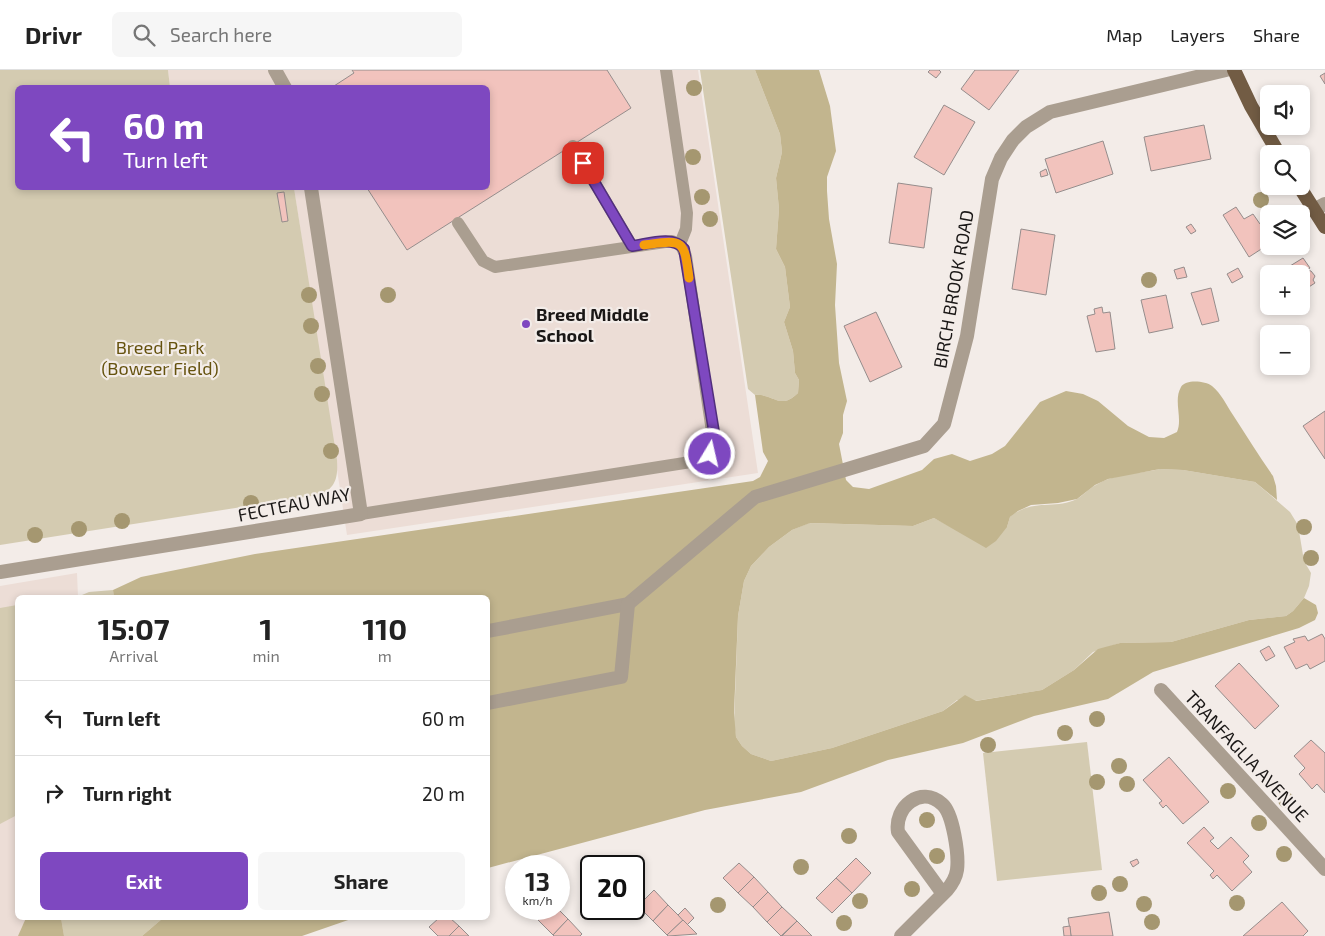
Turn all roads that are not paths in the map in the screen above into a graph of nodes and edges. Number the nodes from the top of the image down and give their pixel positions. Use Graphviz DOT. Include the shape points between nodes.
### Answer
graph roads {
  1 [pos="275,70"];
  2 [pos="666,70"];
  3 [pos="1226,70"];
  4 [pos="1234,70"];
  5 [pos="283,85"];
  6 [pos="1274,145"];
  7 [pos="573,146"];
  8 [pos="311,190"];
  9 [pos="1309,195"];
  10 [pos="1320,207"];
  11 [pos="458,223"];
  12 [pos="1325,227"];
  13 [pos="680,244"];
  14 [pos="632,246"];
  15 [pos="361,514"];
  16 [pos="0,572"];
  17 [pos="628,604"];
  18 [pos="490,631"];
  19 [pos="1161,690"];
  20 [pos="490,703"];
  21 [pos="1325,869"];
  22 [pos="944,894"];
  23 [pos="902,936"];
  1 -- 5 [label="street"];
  2 -- 13 [label="lane" via="687,213 686,229"];
  3 -- 17 [label="street, BIRCH BROOK ROAD" via="1063,108 1026,127 1006,149 992,180 967,336 944,424 924,446 755,497"];
  4 -- 6 [label="main road"];
  7 -- 14 [label="lane"];
  8 -- 15 [label="street, FECTEAU WAY"];
  9 -- 10 [label="main road"];
  10 -- 12 [label="main road"];
  11 -- 14 [label="lane" via="483,261 495,267"];
  13 -- 14 [label="lane" via="672,241"];
  13 -- 15 [label="lane" via="686,256 715,438 707,457"];
  15 -- 16 [label="street, FECTEAU WAY"];
  17 -- 18 [label="street"];
  17 -- 20 [label="street" via="621,677"];
  19 -- 21 [label="street, TRANFAGLIA AVENUE"];
  22 -- 22 [label="street" via="957,870 950,817 937,800 920,797 902,810 898,832"];
  22 -- 23 [label="street"];
}
